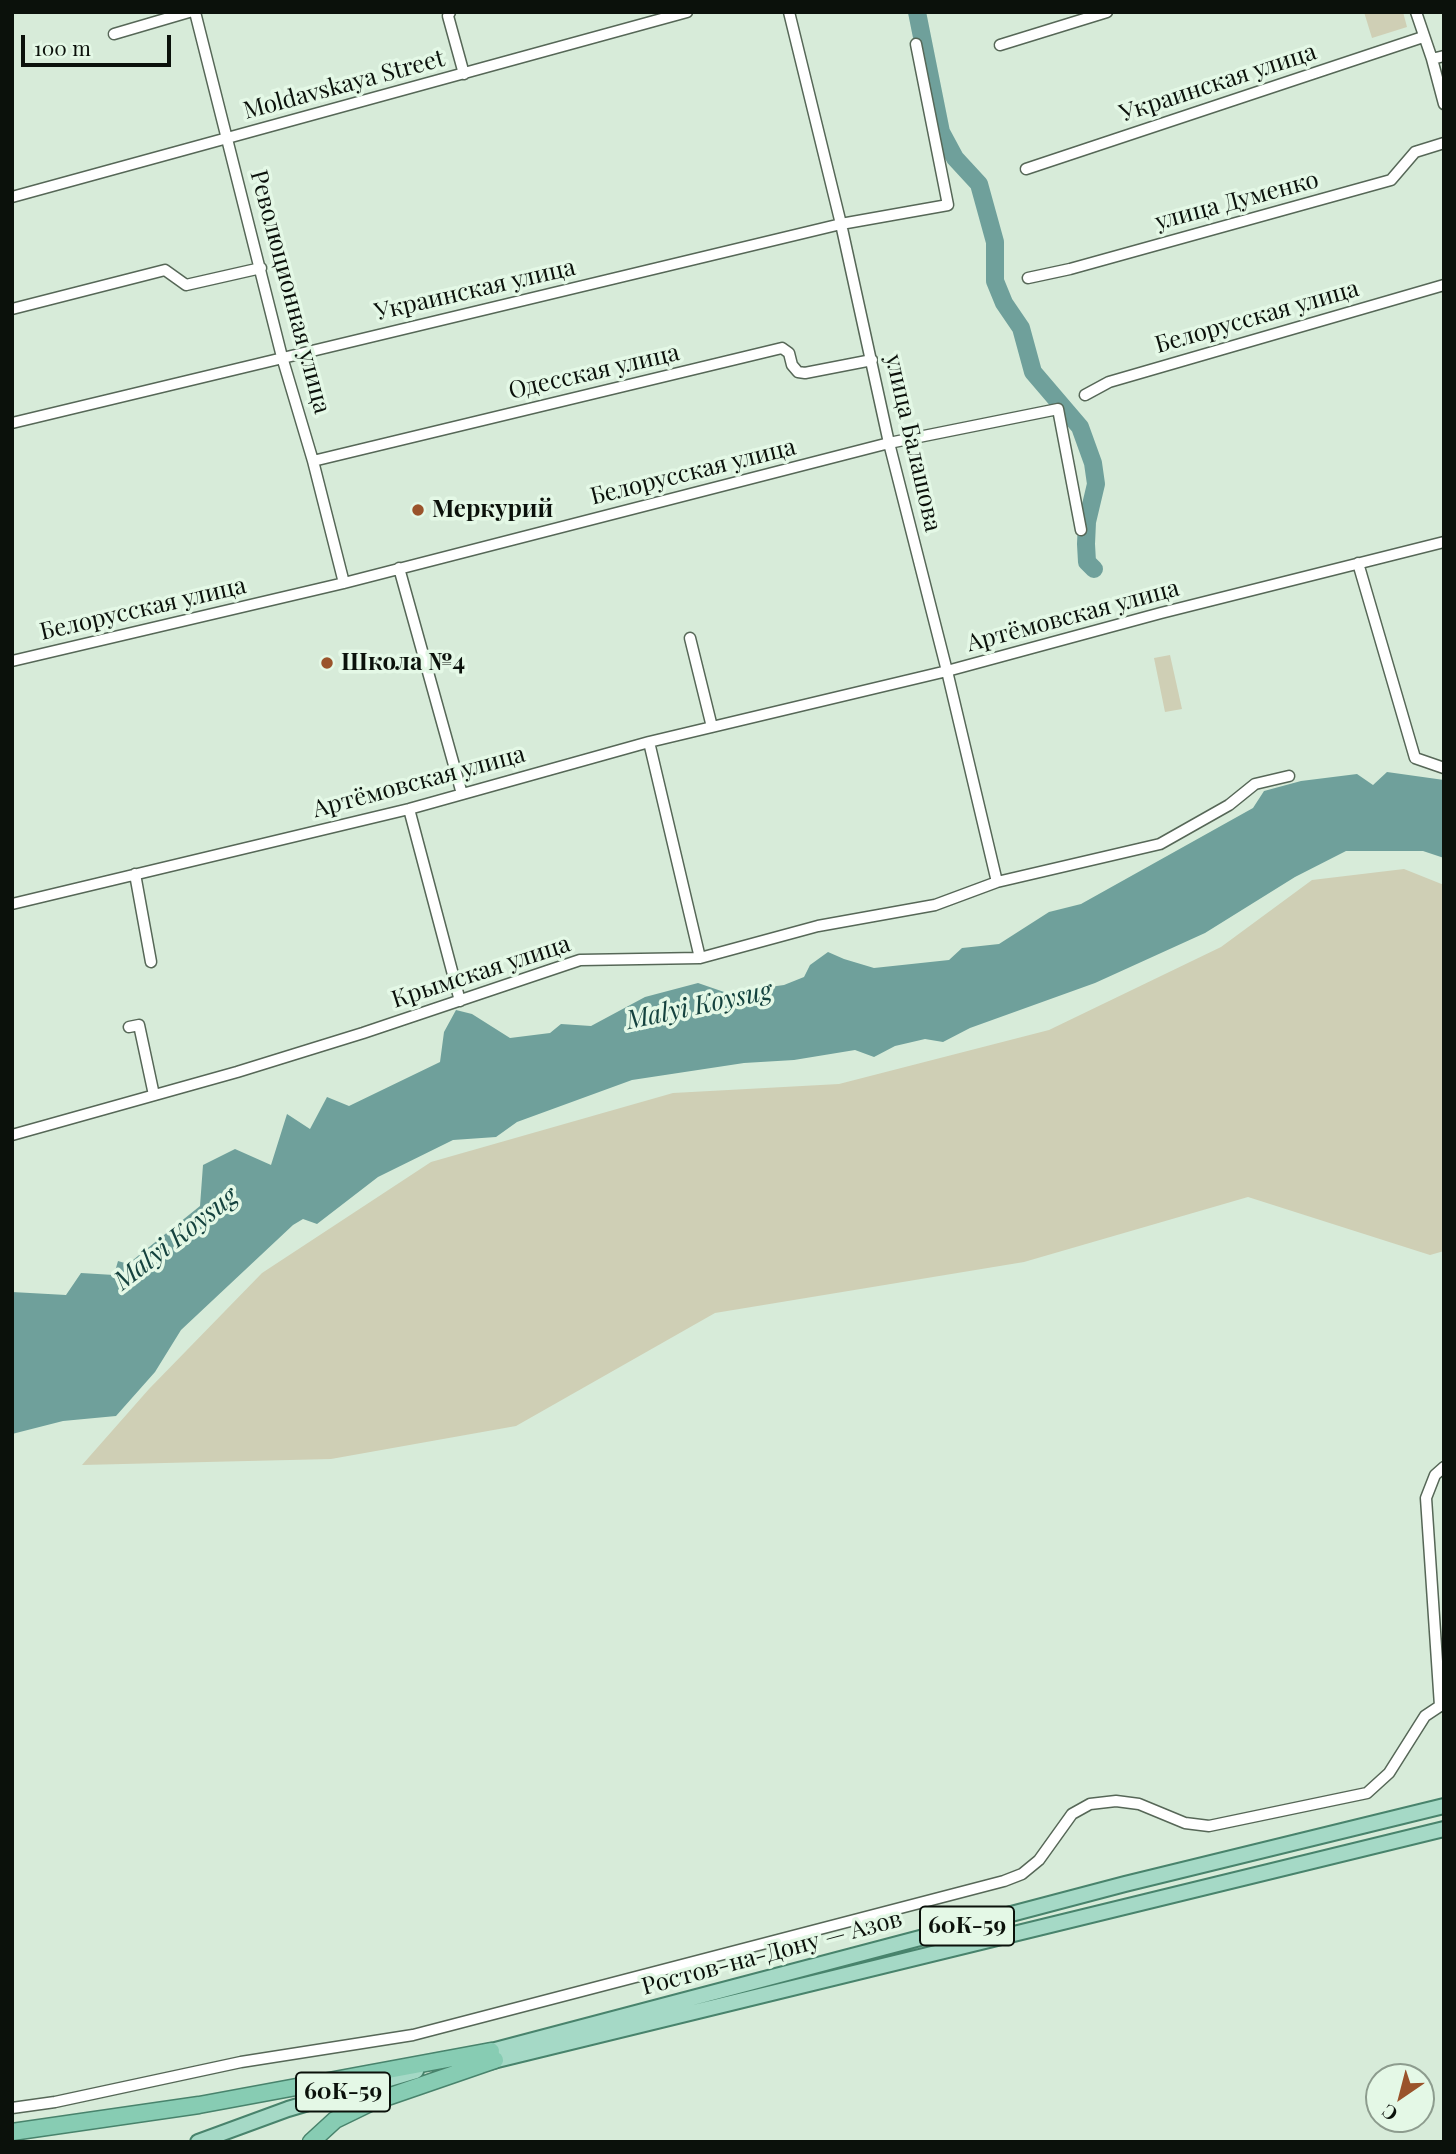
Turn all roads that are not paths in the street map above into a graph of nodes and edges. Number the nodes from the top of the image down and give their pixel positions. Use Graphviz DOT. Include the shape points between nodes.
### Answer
graph roads {
  1 [pos="189,12"];
  2 [pos="195,12"];
  3 [pos="450,12"];
  4 [pos="687,12"];
  5 [pos="789,12"];
  6 [pos="1107,12"];
  7 [pos="1416,12"];
  8 [pos="114,34"];
  9 [pos="1423,37"];
  10 [pos="916,44"];
  11 [pos="1000,45"];
  12 [pos="1444,57"];
  13 [pos="1432,59"];
  14 [pos="464,74"];
  15 [pos="1444,104"];
  16 [pos="228,140"];
  17 [pos="1444,143"];
  18 [pos="1026,169"];
  19 [pos="12,197"];
  20 [pos="841,224"];
  21 [pos="261,268"];
  22 [pos="1028,278"];
  23 [pos="1444,285"];
  24 [pos="12,309"];
  25 [pos="282,357"];
  26 [pos="872,359"];
  27 [pos="1085,395"];
  28 [pos="12,423"];
  29 [pos="889,443"];
  30 [pos="313,461"];
  31 [pos="1082,530"];
  32 [pos="1444,542"];
  33 [pos="1359,563"];
  34 [pos="399,568"];
  35 [pos="344,583"];
  36 [pos="690,638"];
  37 [pos="12,661"];
  38 [pos="947,671"];
  39 [pos="712,727"];
  40 [pos="649,742"];
  41 [pos="1444,768"];
  42 [pos="1289,776"];
  43 [pos="461,794"];
  44 [pos="409,809"];
  45 [pos="135,874"];
  46 [pos="997,882"];
  47 [pos="12,904"];
  48 [pos="700,958"];
  49 [pos="151,962"];
  50 [pos="460,1001"];
  51 [pos="129,1027"];
  52 [pos="155,1095"];
  53 [pos="12,1135"];
  54 [pos="1444,1467"];
  55 [pos="1442,1706"];
  56 [pos="1444,1805"];
  57 [pos="1444,1829"];
  58 [pos="493,2055"];
  59 [pos="12,2108"];
  60 [pos="12,2132"];
  61 [pos="198,2142"];
  62 [pos="223,2142"];
  63 [pos="311,2142"];
  1 -- 8 [label="street"];
  2 -- 16 [label="street, Революционная улица"];
  3 -- 14 [label="street"];
  4 -- 14 [label="street, Moldavskaya Street"];
  5 -- 20 [label="street, улица Балашова"];
  6 -- 11 [label="street"];
  7 -- 9 [label="street"];
  9 -- 13 [label="street"];
  9 -- 18 [label="street, Украинская улица"];
  10 -- 20 [label="street, Украинская улица" via="948,205"];
  12 -- 13 [label="street"];
  13 -- 15 [label="street"];
  14 -- 16 [label="street, Moldavskaya Street"];
  16 -- 19 [label="street, Moldavskaya Street"];
  16 -- 21 [label="street, Революционная улица"];
  17 -- 22 [label="street, улица Думенко" via="1410,155 1391,180"];
  20 -- 25 [label="street, Украинская улица"];
  20 -- 26 [label="street, улица Балашова"];
  21 -- 24 [label="street" via="186,285 165,270"];
  21 -- 25 [label="street, Революционная улица"];
  23 -- 27 [label="street, Белорусская улица" via="1109,382"];
  25 -- 28 [label="street, Украинская улица"];
  25 -- 30 [label="street, Революционная улица"];
  26 -- 29 [label="street, улица Балашова"];
  26 -- 30 [label="street, Одесская улица" via="805,373 798,372 782,348"];
  29 -- 31 [label="street, Белорусская улица" via="1058,409"];
  29 -- 34 [label="street, Белорусская улица"];
  29 -- 38 [label="street, улица Балашова"];
  30 -- 35 [label="street, Революционная улица"];
  32 -- 33 [label="street, Артёмовская улица"];
  33 -- 38 [label="street, Артёмовская улица"];
  33 -- 41 [label="street" via="1415,758"];
  34 -- 35 [label="street, Белорусская улица"];
  34 -- 43 [label="street"];
  35 -- 37 [label="street, Белорусская улица"];
  36 -- 39 [label="street"];
  38 -- 39 [label="street, Артёмовская улица"];
  38 -- 46 [label="street, улица Балашова"];
  39 -- 40 [label="street, Артёмовская улица"];
  40 -- 43 [label="street, Артёмовская улица"];
  40 -- 48 [label="street"];
  42 -- 46 [label="street, Крымская улица" via="1255,784 1229,805 1160,844"];
  43 -- 44 [label="street, Артёмовская улица"];
  44 -- 45 [label="street, Артёмовская улица"];
  44 -- 50 [label="street"];
  45 -- 47 [label="street, Артёмовская улица"];
  45 -- 49 [label="street"];
  46 -- 48 [label="street, Крымская улица" via="935,905 818,926"];
  48 -- 50 [label="street, Крымская улица" via="580,960"];
  50 -- 52 [label="street, Крымская улица"];
  51 -- 52 [label="street" via="139,1026"];
  52 -- 53 [label="street, Крымская улица"];
  54 -- 55 [label="street" via="1435,1475 1426,1497"];
  55 -- 59 [label="street" via="1425,1716 1389,1773 1367,1793 1209,1826 1185,1823 1139,1804 1090,1804 1072,1814 1039,1860 1004,1881 413,2035 241,2062"];
  56 -- 58 [label="main road, Ростов-на-Дону — Азов / 60К-59" via="1125,1884"];
  57 -- 58 [label="main road, Ростов-на-Дону — Азов / 60К-59"];
  58 -- 60 [label="highway"];
  58 -- 61 [label="main road, Ростов-на-Дону — Азов / 60К-59" via="288,2109"];
  58 -- 62 [label="main road, Ростов-на-Дону — Азов / 60К-59"];
  58 -- 63 [label="highway" via="370,2103 335,2120"];
}
